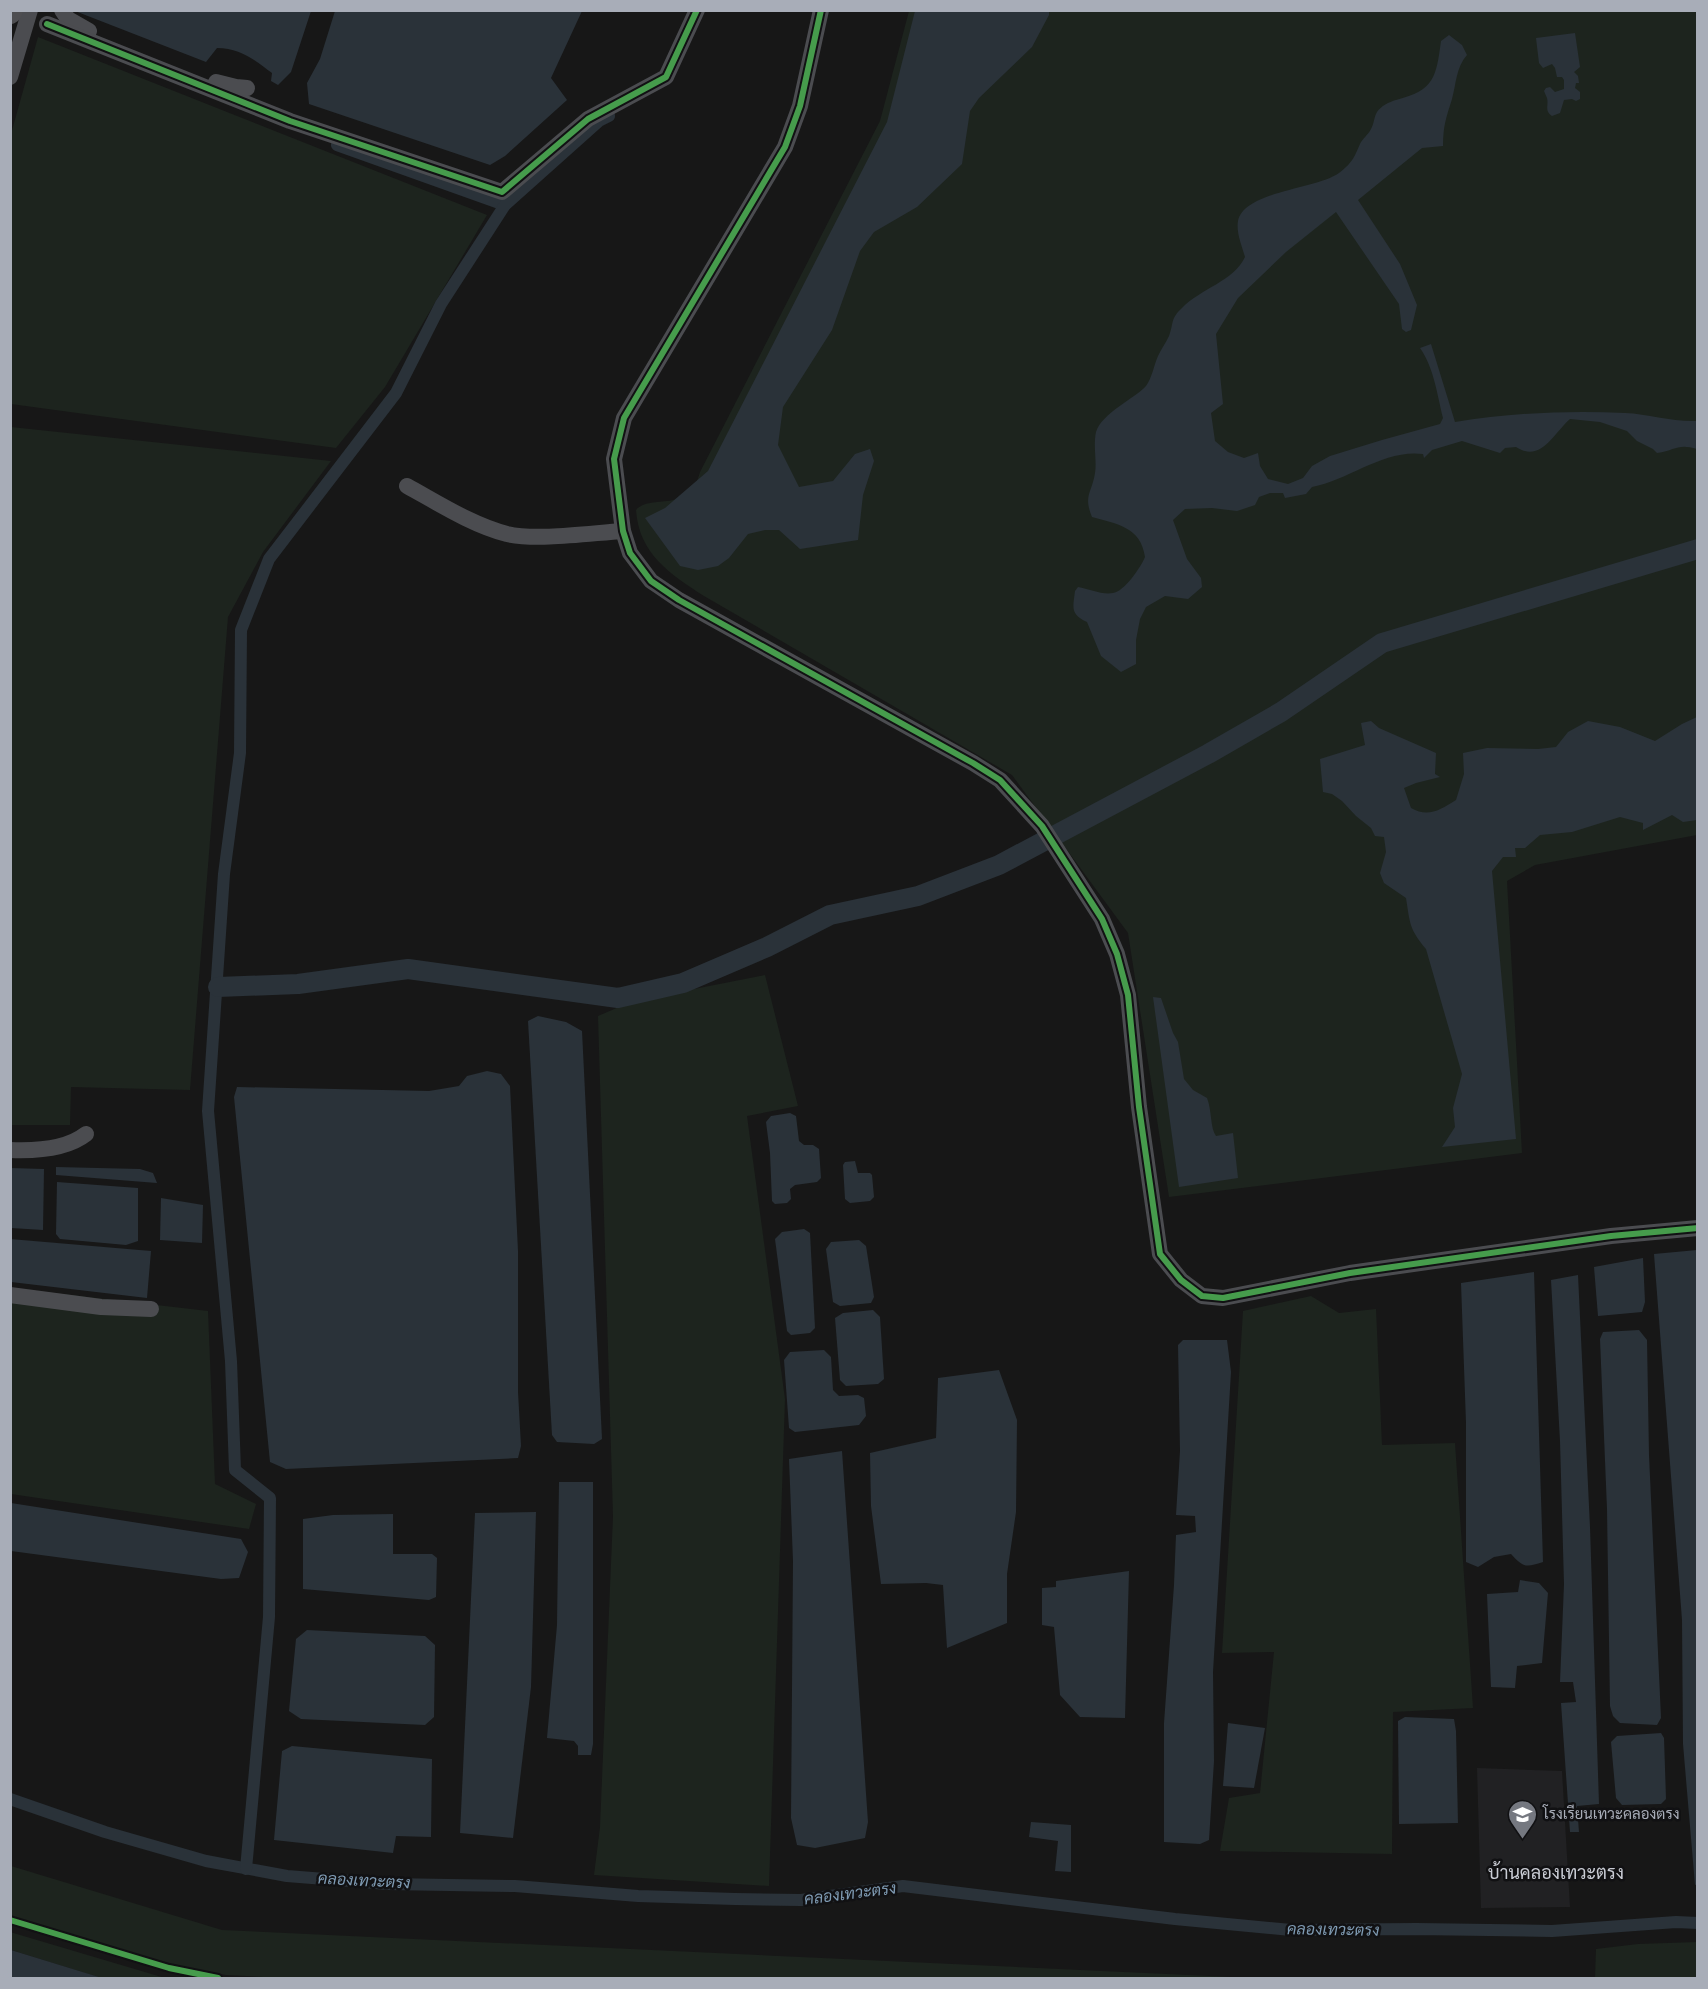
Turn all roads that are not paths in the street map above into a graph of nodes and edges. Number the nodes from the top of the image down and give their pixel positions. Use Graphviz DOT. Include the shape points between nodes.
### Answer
graph roads {
  1 [pos="30,10"];
  2 [pos="62,10"];
  3 [pos="697,10"];
  4 [pos="821,10"];
  5 [pos="47,24"];
  6 [pos="10,77"];
  7 [pos="247,88"];
  8 [pos="407,486"];
  9 [pos="623,531"];
  10 [pos="86,1134"];
  11 [pos="10,1150"];
  12 [pos="1698,1228"];
  13 [pos="10,1295"];
  14 [pos="151,1309"];
  1 -- 6 [label="street"];
  2 -- 7 [label="street" via="81,28 225,85"];
  3 -- 5 [label="street" via="666,77 588,119 502,192 290,121"];
  4 -- 9 [label="street" via="800,106 785,147 624,418 614,459"];
  8 -- 9 [label="street" via="464,517 506,533"];
  9 -- 12 [label="street" via="630,553 651,581 973,763 1000,780 1042,826 1102,919 1117,954 1128,995 1138,1107 1160,1254 1181,1280 1202,1296 1224,1298 1350,1273 1611,1236"];
  10 -- 11 [label="street" via="61,1146"];
  13 -- 14 [label="street"];
}
